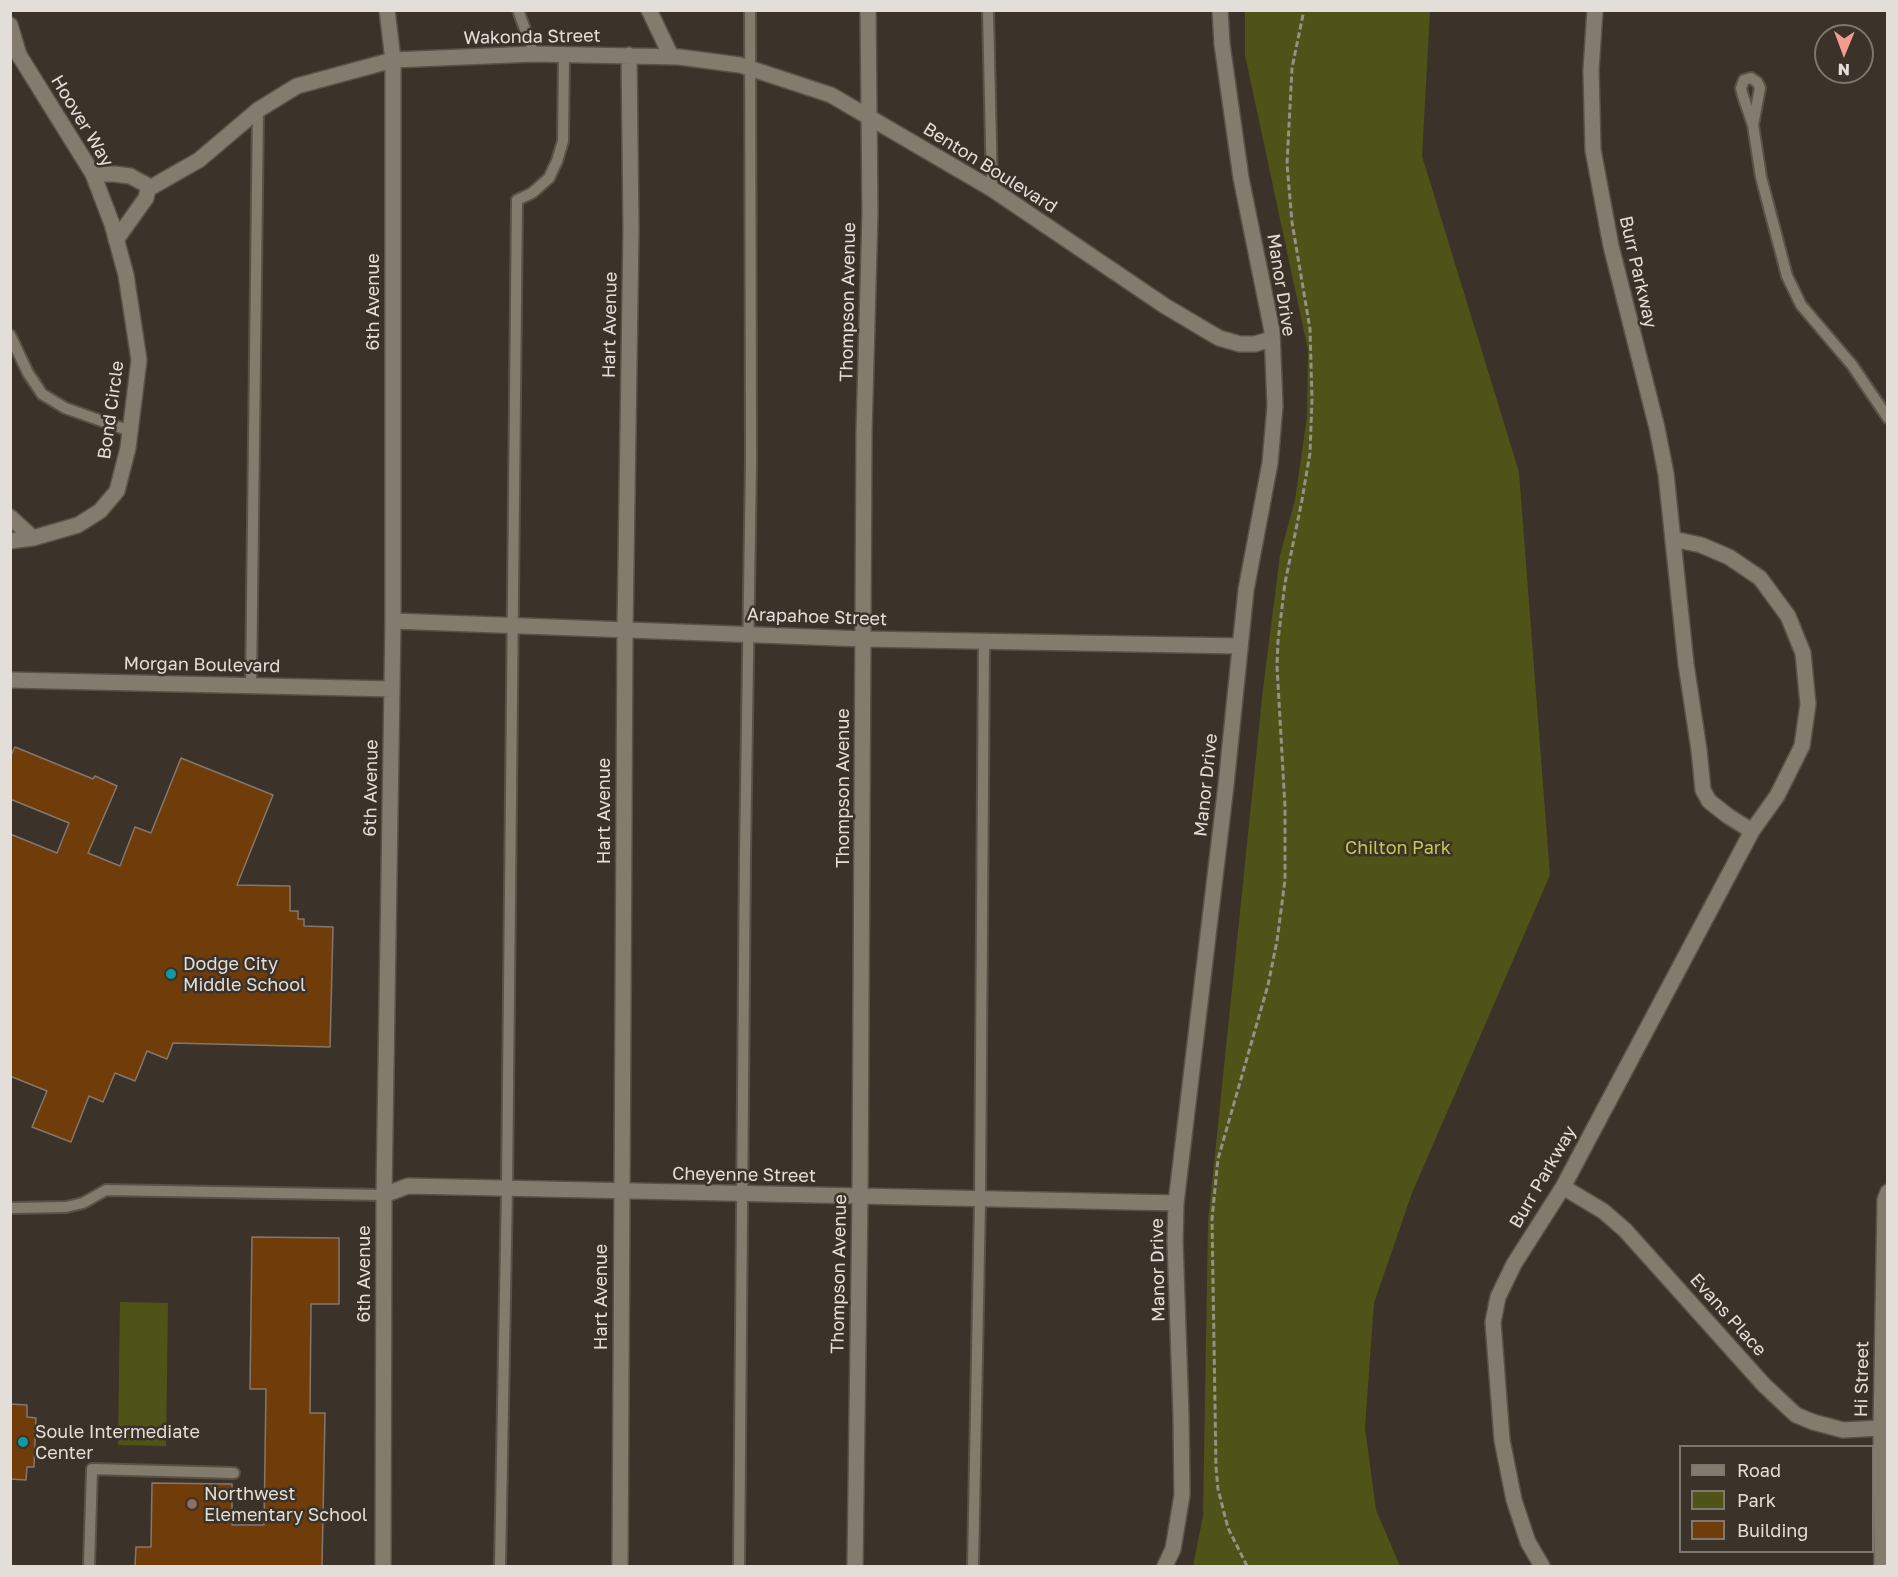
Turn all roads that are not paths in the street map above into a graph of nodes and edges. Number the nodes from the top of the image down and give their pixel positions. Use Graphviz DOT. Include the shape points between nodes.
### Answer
graph roads {
  1 [pos="387,10"];
  2 [pos="518,10"];
  3 [pos="649,10"];
  4 [pos="750,10"];
  5 [pos="868,10"];
  6 [pos="988,10"];
  7 [pos="1220,10"];
  8 [pos="1595,10"];
  9 [pos="10,25"];
  10 [pos="534,54"];
  11 [pos="564,54"];
  12 [pos="629,55"];
  13 [pos="672,56"];
  14 [pos="393,60"];
  15 [pos="751,68"];
  16 [pos="258,110"];
  17 [pos="868,116"];
  18 [pos="1753,125"];
  19 [pos="93,174"];
  20 [pos="148,189"];
  21 [pos="992,189"];
  22 [pos="116,240"];
  23 [pos="10,335"];
  24 [pos="1271,339"];
  25 [pos="1887,418"];
  26 [pos="130,430"];
  27 [pos="10,517"];
  28 [pos="33,538"];
  29 [pos="1673,539"];
  30 [pos="10,541"];
  31 [pos="393,621"];
  32 [pos="512,625"];
  33 [pos="625,630"];
  34 [pos="748,635"];
  35 [pos="864,639"];
  36 [pos="984,641"];
  37 [pos="1240,646"];
  38 [pos="10,680"];
  39 [pos="251,686"];
  40 [pos="392,689"];
  41 [pos="1752,831"];
  42 [pos="1563,1187"];
  43 [pos="507,1188"];
  44 [pos="622,1191"];
  45 [pos="1887,1192"];
  46 [pos="742,1194"];
  47 [pos="384,1195"];
  48 [pos="860,1197"];
  49 [pos="980,1199"];
  50 [pos="1176,1203"];
  51 [pos="10,1208"];
  52 [pos="1881,1428"];
  53 [pos="234,1473"];
  54 [pos="1884,1481"];
  55 [pos="89,1566"];
  56 [pos="383,1566"];
  57 [pos="500,1566"];
  58 [pos="620,1566"];
  59 [pos="739,1566"];
  60 [pos="855,1566"];
  61 [pos="973,1566"];
  62 [pos="1165,1566"];
  63 [pos="1542,1566"];
  64 [pos="1882,1566"];
  1 -- 14 [label="street, 6th Avenue"];
  2 -- 10 [label="lane"];
  3 -- 13 [label="street"];
  4 -- 15 [label="lane"];
  5 -- 17 [label="street, Thompson Avenue"];
  6 -- 21 [label="lane"];
  7 -- 24 [label="street, Manor Drive" via="1241,178"];
  8 -- 29 [label="street, Burr Parkway" via="1591,70 1593,150 1611,246 1657,428"];
  9 -- 19 [label="street, Hoover Way" via="20,55"];
  10 -- 11 [label="street, Wakonda Street"];
  10 -- 14 [label="street, Wakonda Street"];
  11 -- 12 [label="street, Wakonda Street"];
  11 -- 32 [label="lane" via="560,151 549,178 517,200"];
  12 -- 13 [label="street, Wakonda Street"];
  12 -- 33 [label="street, Hart Avenue" via="631,230"];
  13 -- 15 [label="street, Benton Boulevard"];
  14 -- 16 [label="street" via="297,86"];
  14 -- 31 [label="street, 6th Avenue"];
  15 -- 17 [label="street, Benton Boulevard" via="831,95"];
  15 -- 34 [label="lane"];
  16 -- 20 [label="street" via="199,160"];
  16 -- 39 [label="lane"];
  17 -- 21 [label="street, Benton Boulevard"];
  17 -- 35 [label="street, Thompson Avenue"];
  18 -- 25 [label="lane" via="1761,177 1787,276 1801,305 1852,365"];
  19 -- 20 [label="street" via="130,176"];
  19 -- 22 [label="street, Hoover Way"];
  20 -- 22 [label="street" via="146,198"];
  21 -- 24 [label="street, Benton Boulevard" via="1219,338 1240,344"];
  22 -- 26 [label="street, Bond Circle" via="126,274 139,360"];
  23 -- 26 [label="lane" via="42,394 65,408"];
  24 -- 37 [label="street, Manor Drive" via="1275,406 1270,463 1246,590"];
  26 -- 28 [label="street, Bond Circle" via="117,491 100,512 78,525"];
  27 -- 28 [label="street"];
  28 -- 30 [label="street, Bond Circle"];
  29 -- 41 [label="street, Burr Parkway" via="1703,790 1709,801"];
  29 -- 41 [label="street, Burr Parkway" via="1710,549 1760,578 1788,616 1803,653 1809,704 1802,746 1777,796"];
  31 -- 32 [label="street, Arapahoe Street"];
  31 -- 40 [label="street, 6th Avenue"];
  32 -- 33 [label="street, Arapahoe Street"];
  32 -- 43 [label="lane"];
  33 -- 34 [label="street, Arapahoe Street"];
  33 -- 44 [label="street, Hart Avenue"];
  34 -- 35 [label="street, Arapahoe Street"];
  34 -- 46 [label="lane"];
  35 -- 36 [label="street, Arapahoe Street"];
  35 -- 48 [label="street, Thompson Avenue"];
  36 -- 37 [label="street, Arapahoe Street"];
  36 -- 49 [label="lane"];
  37 -- 50 [label="street, Manor Drive"];
  38 -- 39 [label="street, Morgan Boulevard"];
  39 -- 40 [label="street, Morgan Boulevard"];
  40 -- 47 [label="street, 6th Avenue"];
  41 -- 42 [label="street, Burr Parkway"];
  42 -- 52 [label="street, Evans Place" via="1603,1211 1625,1230 1764,1385 1796,1415 1843,1430"];
  42 -- 63 [label="street, Burr Parkway" via="1514,1264 1498,1297 1493,1322 1502,1440 1514,1500 1528,1542"];
  43 -- 44 [label="street, Cheyenne Street"];
  43 -- 47 [label="street, Cheyenne Street" via="408,1186"];
  43 -- 57 [label="lane"];
  44 -- 46 [label="street, Cheyenne Street"];
  44 -- 58 [label="street, Hart Avenue"];
  45 -- 52 [label="street, Hi Street"];
  46 -- 48 [label="street, Cheyenne Street"];
  46 -- 59 [label="lane"];
  47 -- 51 [label="lane" via="106,1190 84,1203 66,1207"];
  47 -- 56 [label="street, 6th Avenue"];
  48 -- 49 [label="street, Cheyenne Street"];
  48 -- 60 [label="street, Thompson Avenue"];
  49 -- 50 [label="street, Cheyenne Street"];
  49 -- 61 [label="lane"];
  50 -- 62 [label="street, Manor Drive" via="1182,1495 1173,1548"];
  52 -- 54 [label="street, Hi Street"];
  53 -- 55 [label="lane" via="92,1470"];
  54 -- 64 [label="street, Hi Street"];
}
